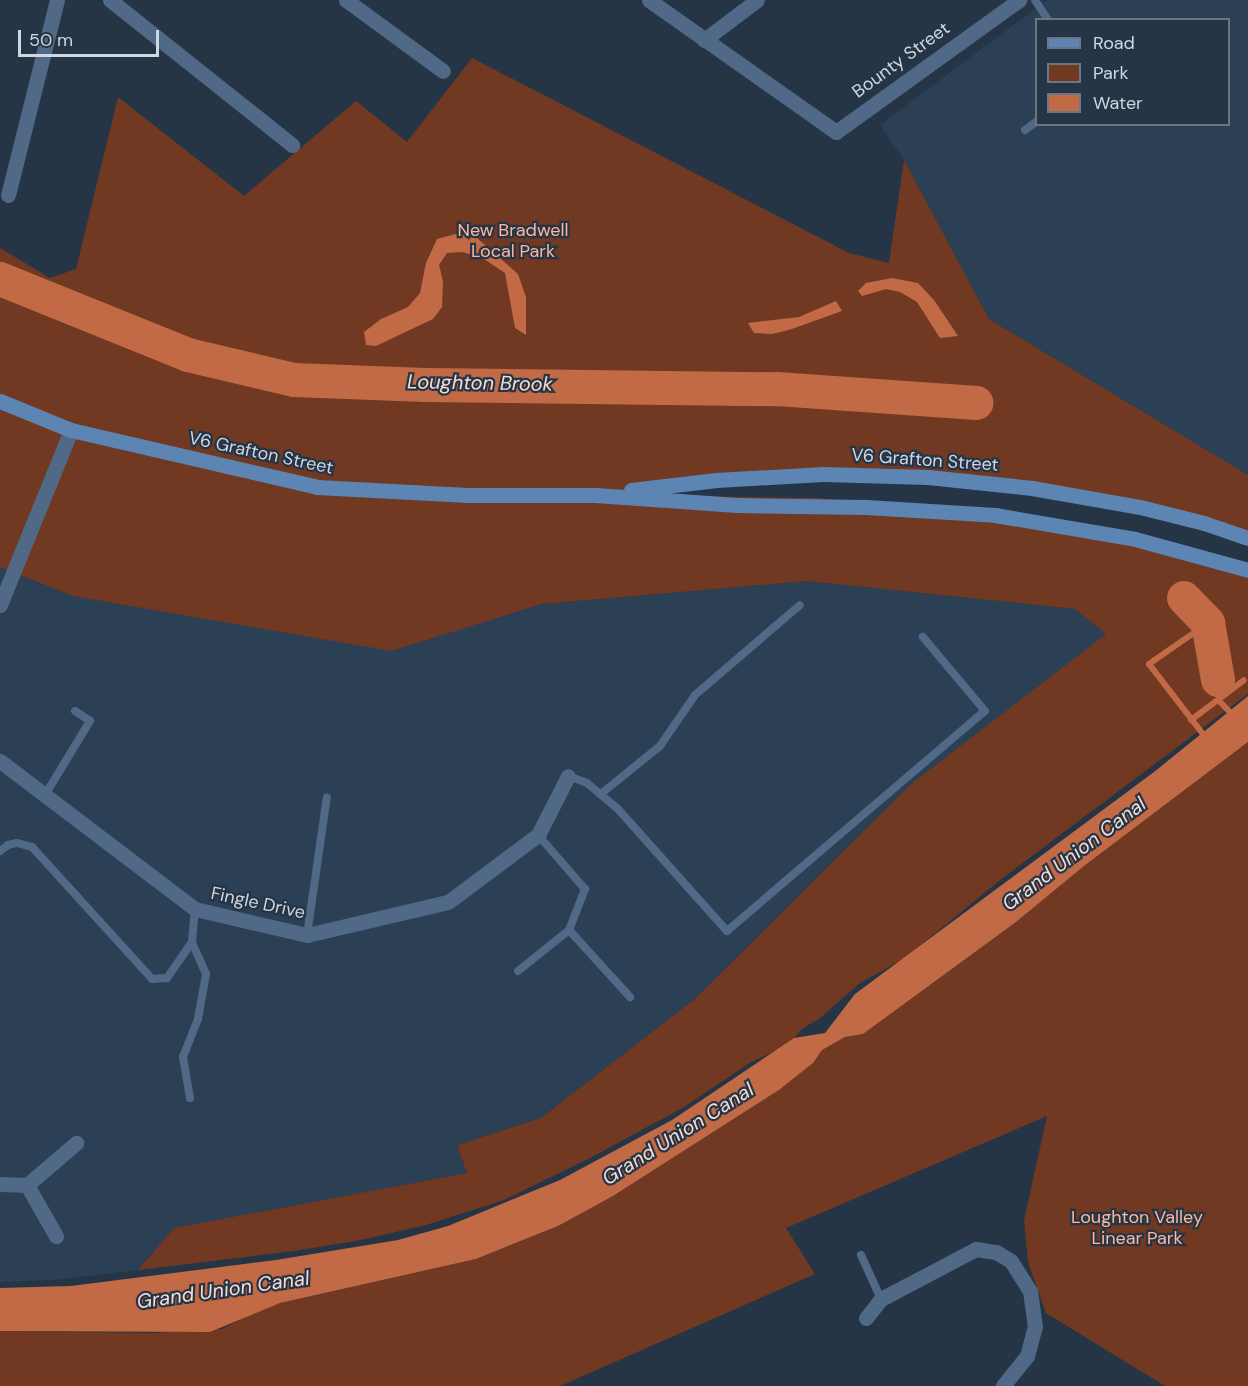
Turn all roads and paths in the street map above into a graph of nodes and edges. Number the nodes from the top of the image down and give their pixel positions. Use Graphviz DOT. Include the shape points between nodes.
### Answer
graph roads {
  1 [pos="57,0"];
  2 [pos="110,0"];
  3 [pos="346,0"];
  4 [pos="649,0"];
  5 [pos="757,0"];
  6 [pos="1019,0"];
  7 [pos="1035,0"];
  8 [pos="1047,18"];
  9 [pos="704,40"];
  10 [pos="443,71"];
  11 [pos="1035,123"];
  12 [pos="1025,130"];
  13 [pos="292,145"];
  14 [pos="8,195"];
  15 [pos="0,401"];
  16 [pos="71,430"];
  17 [pos="595,495"];
  18 [pos="1248,538"];
  19 [pos="1248,570"];
  20 [pos="0,605"];
  21 [pos="800,605"];
  22 [pos="923,637"];
  23 [pos="75,711"];
  24 [pos="0,761"];
  25 [pos="568,776"];
  26 [pos="602,793"];
  27 [pos="45,795"];
  28 [pos="327,798"];
  29 [pos="538,835"];
  30 [pos="0,851"];
  31 [pos="195,909"];
  32 [pos="569,930"];
  33 [pos="307,934"];
  34 [pos="192,942"];
  35 [pos="518,971"];
  36 [pos="630,997"];
  37 [pos="190,1098"];
  38 [pos="76,1143"];
  39 [pos="0,1184"];
  40 [pos="27,1185"];
  41 [pos="56,1236"];
  42 [pos="861,1255"];
  43 [pos="881,1299"];
  44 [pos="866,1318"];
  45 [pos="1003,1386"];
  1 -- 14 [label="street"];
  2 -- 13 [label="street"];
  3 -- 10 [label="street"];
  4 -- 9 [label="street"];
  5 -- 9 [label="street"];
  6 -- 9 [label="street, Bounty Street" via="836,132"];
  7 -- 8 [label="lane"];
  11 -- 12 [label="lane"];
  15 -- 16 [label="street, V6 Grafton Street"];
  16 -- 17 [label="street, V6 Grafton Street" via="317,487 468,495"];
  16 -- 20 [label="street"];
  17 -- 18 [label="street, V6 Grafton Street" via="737,478 824,474 928,477 1032,488 1140,507"];
  17 -- 19 [label="street, V6 Grafton Street" via="995,515 1135,539"];
  21 -- 26 [label="lane" via="695,695 660,746"];
  22 -- 26 [label="lane" via="985,711 727,931"];
  23 -- 27 [label="lane" via="90,721"];
  24 -- 27 [label="street, Fingle Drive"];
  25 -- 26 [label="lane"];
  25 -- 29 [label="street, Fingle Drive"];
  27 -- 31 [label="street, Fingle Drive"];
  28 -- 33 [label="lane"];
  29 -- 32 [label="lane" via="585,889"];
  29 -- 33 [label="street, Fingle Drive" via="448,902"];
  30 -- 34 [label="lane" via="17,843 32,847 152,979 167,978"];
  31 -- 33 [label="street, Fingle Drive"];
  31 -- 34 [label="lane"];
  32 -- 35 [label="lane"];
  32 -- 36 [label="lane"];
  34 -- 37 [label="lane" via="206,974 198,1019 183,1057"];
  38 -- 40 [label="street"];
  39 -- 40 [label="street"];
  40 -- 41 [label="street"];
  42 -- 43 [label="lane"];
  43 -- 44 [label="street"];
  43 -- 45 [label="street" via="976,1249 996,1252 1011,1261 1030,1291 1035,1326 1027,1356"];
}
